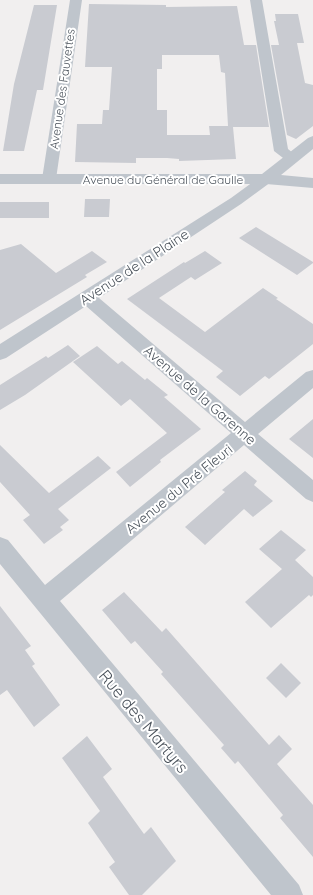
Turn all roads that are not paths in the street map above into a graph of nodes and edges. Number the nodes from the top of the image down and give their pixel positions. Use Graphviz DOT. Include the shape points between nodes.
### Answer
graph roads {
  1 [pos="76,0"];
  2 [pos="256,0"];
  3 [pos="313,141"];
  4 [pos="292,158"];
  5 [pos="0,179"];
  6 [pos="49,179"];
  7 [pos="266,179"];
  8 [pos="313,183"];
  9 [pos="87,297"];
  10 [pos="0,353"];
  11 [pos="313,377"];
  12 [pos="245,434"];
  13 [pos="313,493"];
  14 [pos="0,547"];
  15 [pos="44,600"];
  16 [pos="282,892"];
  1 -- 6 [label="street, Avenue des Fauvettes"];
  2 -- 4 [label="street" via="281,151"];
  3 -- 4 [label="street"];
  4 -- 7 [label="street"];
  5 -- 6 [label="street, Avenue du Général de Gaulle"];
  6 -- 7 [label="street, Avenue du Général de Gaulle"];
  7 -- 8 [label="street, Avenue du Général de Gaulle"];
  7 -- 9 [label="street, Avenue de la Plaine" via="236,202"];
  9 -- 10 [label="street, Avenue de la Plaine"];
  9 -- 12 [label="street, Avenue de la Garenne"];
  11 -- 12 [label="street, Avenue du Pré Fleuri"];
  12 -- 13 [label="street, Avenue de la Garenne"];
  12 -- 15 [label="street, Avenue du Pré Fleuri"];
  14 -- 15 [label="street, Rue des Martyrs"];
  15 -- 16 [label="street, Rue des Martyrs"];
}
